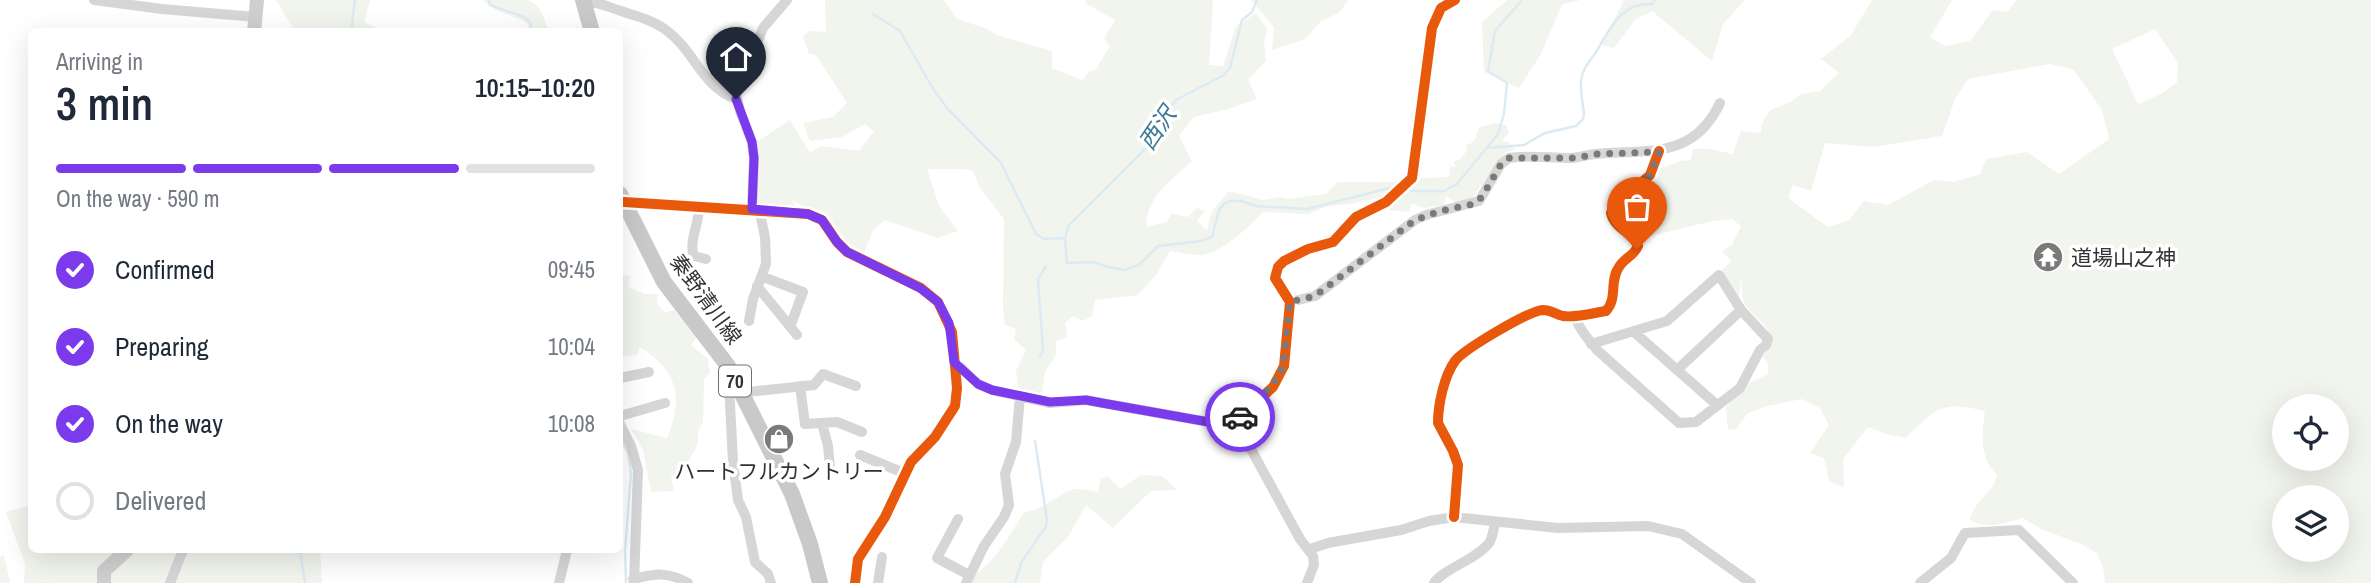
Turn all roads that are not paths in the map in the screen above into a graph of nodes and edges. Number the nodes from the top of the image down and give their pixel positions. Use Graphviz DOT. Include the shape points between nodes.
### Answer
graph roads {
  1 [pos="94,0"];
  2 [pos="257,0"];
  3 [pos="787,0"];
  4 [pos="1455,0"];
  5 [pos="583,1"];
  6 [pos="126,2"];
  7 [pos="255,24"];
  8 [pos="591,28"];
  9 [pos="736,99"];
  10 [pos="1720,103"];
  11 [pos="1659,152"];
  12 [pos="623,198"];
  13 [pos="623,200"];
  14 [pos="699,206"];
  15 [pos="755,209"];
  16 [pos="706,259"];
  17 [pos="760,281"];
  18 [pos="1290,302"];
  19 [pos="1741,310"];
  20 [pos="1574,315"];
  21 [pos="749,321"];
  22 [pos="1634,332"];
  23 [pos="1591,344"];
  24 [pos="954,362"];
  25 [pos="1677,370"];
  26 [pos="649,372"];
  27 [pos="732,375"];
  28 [pos="626,379"];
  29 [pos="800,386"];
  30 [pos="856,386"];
  31 [pos="743,395"];
  32 [pos="1020,396"];
  33 [pos="665,402"];
  34 [pos="1717,405"];
  35 [pos="623,416"];
  36 [pos="822,423"];
  37 [pos="1231,426"];
  38 [pos="623,430"];
  39 [pos="862,432"];
  40 [pos="860,455"];
  41 [pos="830,468"];
  42 [pos="904,473"];
  43 [pos="1454,517"];
  44 [pos="952,522"];
  45 [pos="1496,522"];
  46 [pos="1310,550"];
  47 [pos="124,553"];
  48 [pos="182,553"];
  49 [pos="566,553"];
  50 [pos="882,557"];
  51 [pos="671,579"];
  52 [pos="967,579"];
  53 [pos="634,581"];
  54 [pos="104,583"];
  55 [pos="170,583"];
  56 [pos="559,583"];
  57 [pos="688,583"];
  58 [pos="771,583"];
  59 [pos="820,583"];
  60 [pos="855,583"];
  61 [pos="878,583"];
  62 [pos="1307,583"];
  63 [pos="1434,583"];
  64 [pos="1751,583"];
  65 [pos="1920,583"];
  66 [pos="2073,583"];
  1 -- 6 [label="street"];
  2 -- 7 [label="street"];
  3 -- 9 [label="street" via="763,28"];
  4 -- 18 [label="street" via="1441,8 1432,28 1412,178 1386,202 1356,217 1333,242 1293,256 1278,267 1275,278"];
  5 -- 8 [label="main road"];
  5 -- 9 [label="street" via="646,19 666,30 708,80"];
  6 -- 7 [label="street"];
  9 -- 15 [label="street" via="752,142"];
  10 -- 11 [label="street" via="1713,118 1691,140"];
  11 -- 18 [label="street" via="1509,158 1474,204 1415,220 1315,296"];
  11 -- 20 [label="street" via="1650,175 1611,213 1638,246 1615,274 1613,300 1606,311"];
  12 -- 14 [label="street"];
  13 -- 27 [label="main road, 秦野清川線 / 70" via="664,282"];
  14 -- 15 [label="street"];
  14 -- 16 [label="street" via="691,250 694,256"];
  15 -- 17 [label="street" via="766,250"];
  15 -- 24 [label="street" via="808,214 822,220 847,252 920,288 938,302 949,323"];
  17 -- 17 [label="street" via="803,292 793,331"];
  17 -- 21 [label="street"];
  18 -- 37 [label="street" via="1279,376"];
  19 -- 22 [label="street" via="1719,275 1667,321"];
  19 -- 25 [label="street"];
  19 -- 34 [label="street" via="1768,339 1740,388"];
  20 -- 23 [label="street"];
  20 -- 43 [label="street" via="1552,310 1527,314 1455,360 1438,424 1458,465"];
  22 -- 23 [label="street"];
  22 -- 25 [label="street"];
  23 -- 34 [label="street" via="1679,423 1696,422"];
  24 -- 32 [label="street" via="978,384"];
  24 -- 42 [label="street" via="954,406"];
  25 -- 34 [label="street"];
  26 -- 28 [label="street"];
  27 -- 31 [label="main road, 秦野清川線 / 70"];
  27 -- 58 [label="street" via="738,500 755,562"];
  29 -- 30 [label="street" via="814,385 823,374"];
  29 -- 31 [label="street"];
  29 -- 36 [label="street" via="805,424"];
  31 -- 59 [label="main road, 秦野清川線 / 70" via="792,494"];
  32 -- 37 [label="street" via="1059,403 1086,400"];
  32 -- 52 [label="street" via="1016,442 1005,474 1009,505"];
  33 -- 35 [label="street"];
  36 -- 39 [label="street" via="837,422"];
  36 -- 41 [label="street"];
  37 -- 46 [label="street" via="1246,438"];
  38 -- 53 [label="street" via="638,470"];
  40 -- 42 [label="street"];
  42 -- 60 [label="street" via="885,517 859,559"];
  43 -- 45 [label="street"];
  43 -- 46 [label="street"];
  44 -- 52 [label="street" via="937,558"];
  45 -- 63 [label="street" via="1491,541"];
  45 -- 64 [label="street" via="1558,528 1648,526 1682,534"];
  46 -- 62 [label="street" via="1314,565"];
  47 -- 54 [label="street" via="104,571"];
  48 -- 55 [label="street"];
  49 -- 56 [label="street"];
  50 -- 61 [label="street"];
  51 -- 53 [label="street" via="661,573"];
  51 -- 57 [label="street"];
  65 -- 66 [label="street" via="1951,558 1965,533 2019,530"];
}
